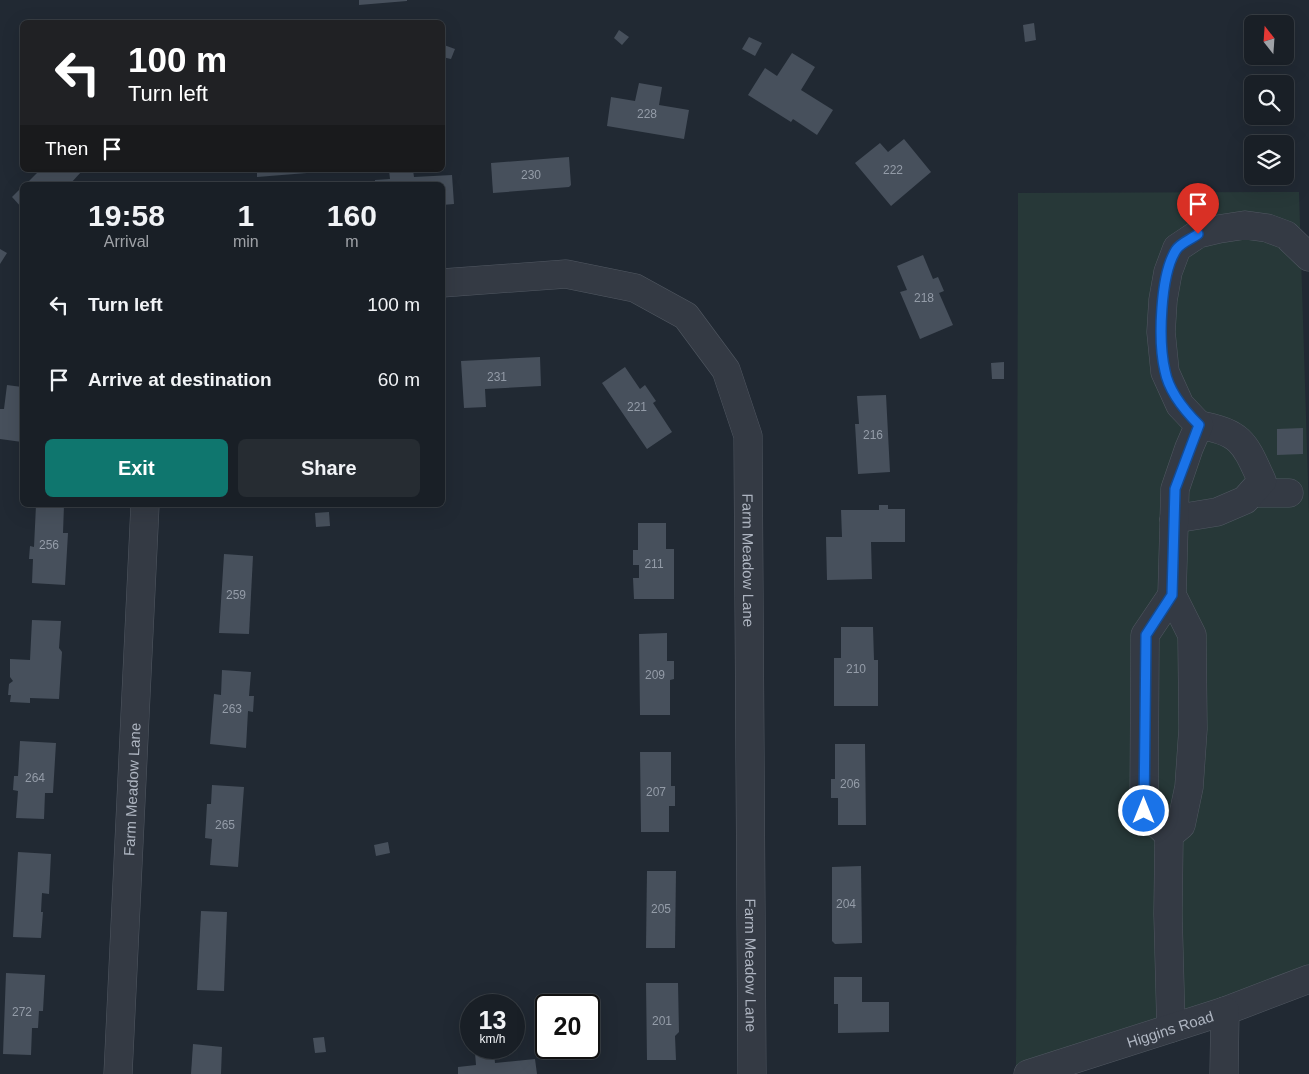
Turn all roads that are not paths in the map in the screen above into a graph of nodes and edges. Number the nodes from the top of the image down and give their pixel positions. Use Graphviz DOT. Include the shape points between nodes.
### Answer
graph roads {
  1 [pos="1309,257"];
  2 [pos="445,283"];
  3 [pos="1199,425"];
  4 [pos="1252,493"];
  5 [pos="1289,493"];
  6 [pos="145,507"];
  7 [pos="1174,518"];
  8 [pos="1172,595"];
  9 [pos="1168,835"];
  10 [pos="1309,979"];
  11 [pos="1224,1011"];
  12 [pos="1171,1028"];
  13 [pos="118,1074"];
  14 [pos="752,1074"];
  15 [pos="1028,1074"];
  16 [pos="1224,1074"];
  1 -- 3 [label="street" via="1286,235 1267,228 1245,226 1198,234 1177,248 1163,300 1161,332 1165,372 1180,405"];
  2 -- 14 [label="street, Farm Meadow Lane" via="566,274 635,288 686,316 726,370 748,436"];
  3 -- 4 [label="street" via="1221,429 1239,439 1262,482"];
  3 -- 7 [label="street" via="1175,489"];
  4 -- 5 [label="street"];
  4 -- 7 [label="street" via="1246,500 1217,512"];
  6 -- 13 [label="street, Farm Meadow Lane"];
  7 -- 8 [label="street"];
  8 -- 9 [label="street" via="1192,635 1194,729 1189,787 1181,825"];
  8 -- 9 [label="street" via="1146,635 1144,811"];
  9 -- 12 [label="street"];
  10 -- 11 [label="street, Higgins Road"];
  11 -- 12 [label="street, Higgins Road"];
  11 -- 16 [label="street"];
  12 -- 15 [label="street, Higgins Road"];
}
